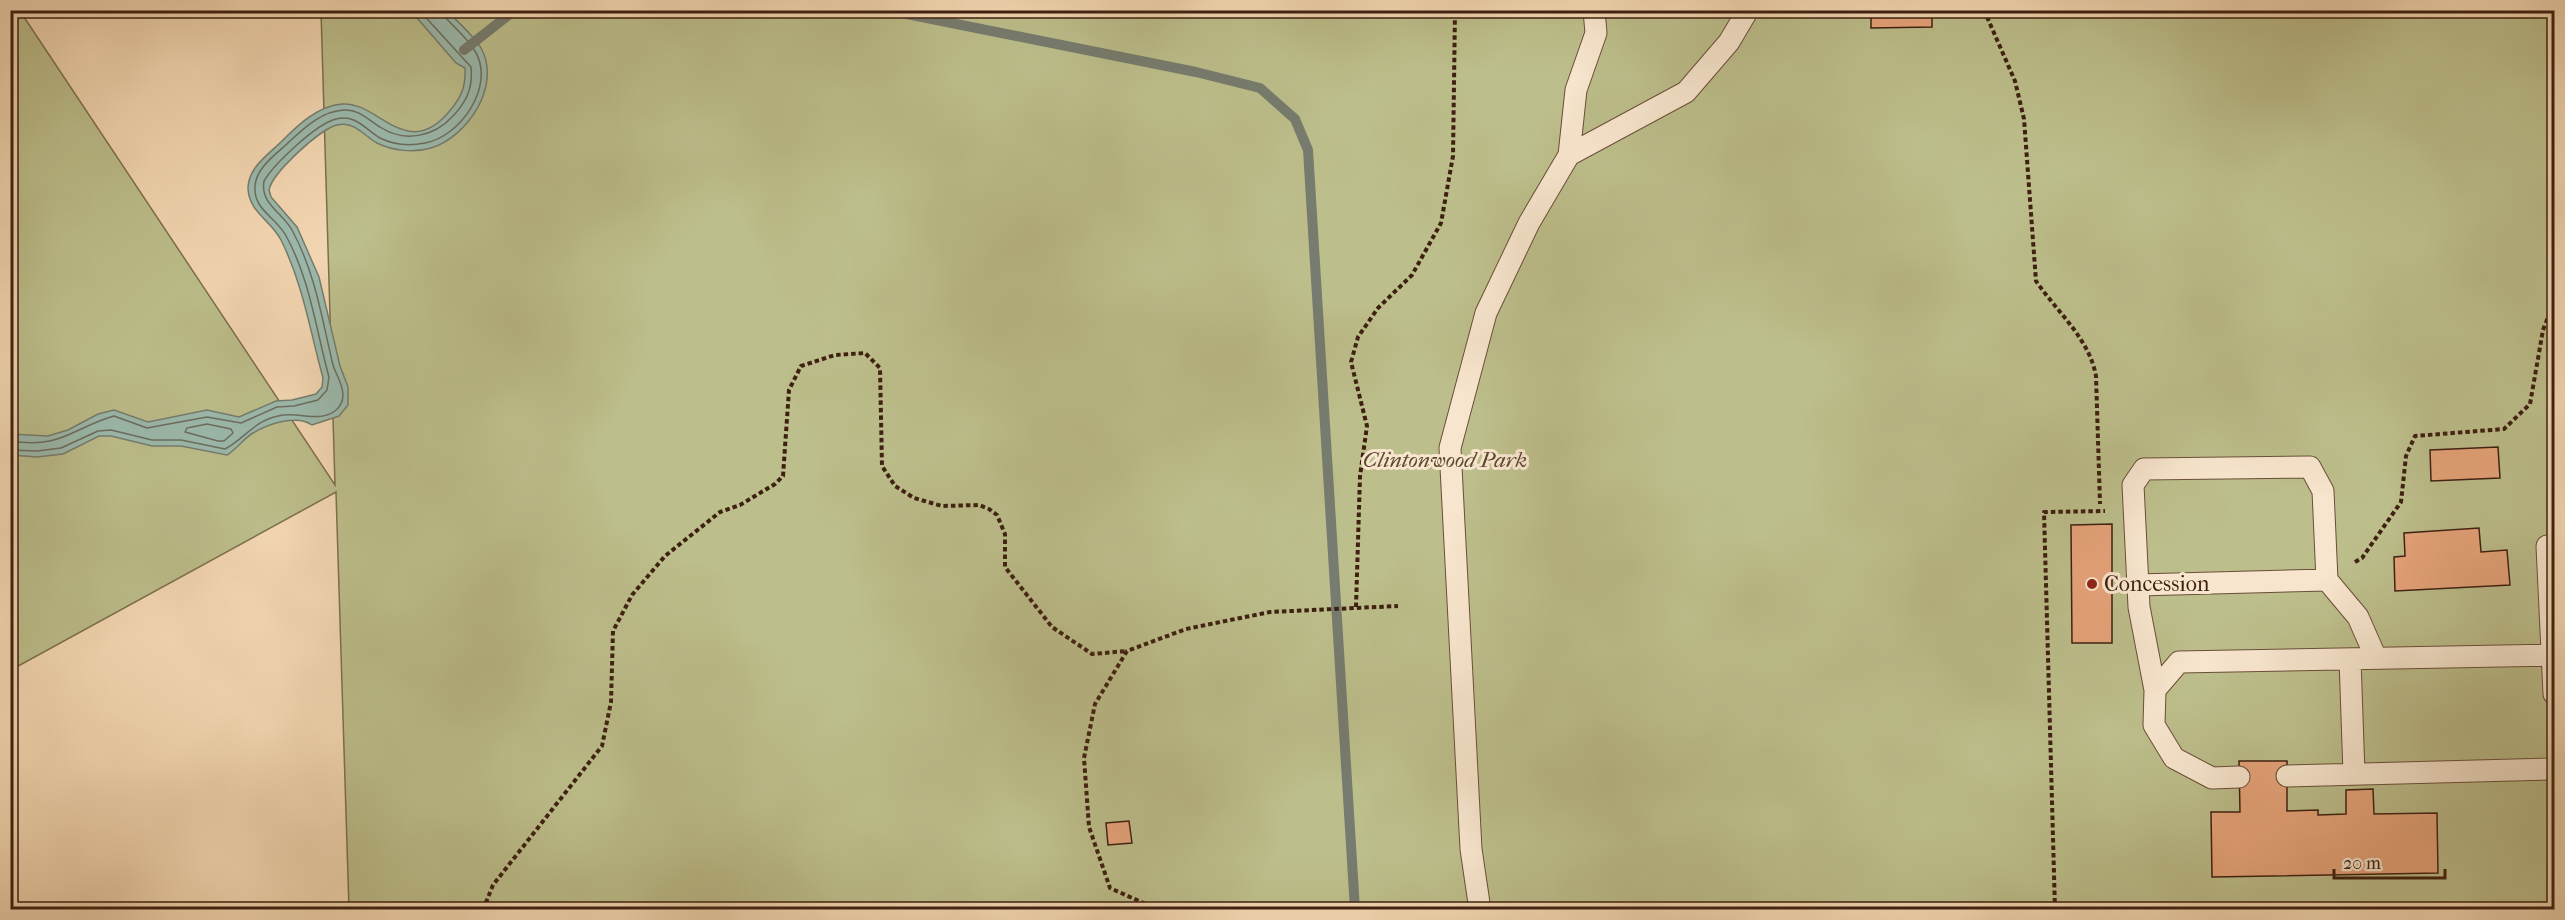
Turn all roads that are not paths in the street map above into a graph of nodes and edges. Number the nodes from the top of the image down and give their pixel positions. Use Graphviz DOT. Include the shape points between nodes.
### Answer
graph roads {
  1 [pos="1594,10"];
  2 [pos="1748,10"];
  3 [pos="1569,154"];
  4 [pos="2547,546"];
  5 [pos="2327,580"];
  6 [pos="2138,585"];
  7 [pos="2552,613"];
  8 [pos="2552,655"];
  9 [pos="2376,658"];
  10 [pos="2350,659"];
  11 [pos="2155,690"];
  12 [pos="2554,694"];
  13 [pos="2554,769"];
  14 [pos="2354,774"];
  15 [pos="2287,776"];
  16 [pos="2239,777"];
  17 [pos="1480,909"];
  1 -- 3 [label="lane" via="1596,33 1576,90"];
  2 -- 3 [label="lane" via="1729,42 1686,92"];
  3 -- 17 [label="lane" via="1529,223 1486,313 1450,448 1471,849"];
  4 -- 7 [label="lane"];
  5 -- 6 [label="lane"];
  5 -- 6 [label="lane" via="2323,491 2310,466 2144,469 2133,485"];
  5 -- 9 [label="lane" via="2358,617"];
  6 -- 11 [label="lane"];
  7 -- 8 [label="lane"];
  8 -- 9 [label="lane"];
  8 -- 12 [label="lane"];
  9 -- 10 [label="lane"];
  10 -- 11 [label="lane" via="2179,662"];
  10 -- 14 [label="lane"];
  11 -- 16 [label="lane" via="2154,725 2174,758 2212,778"];
  13 -- 14 [label="lane"];
  14 -- 15 [label="lane"];
}
